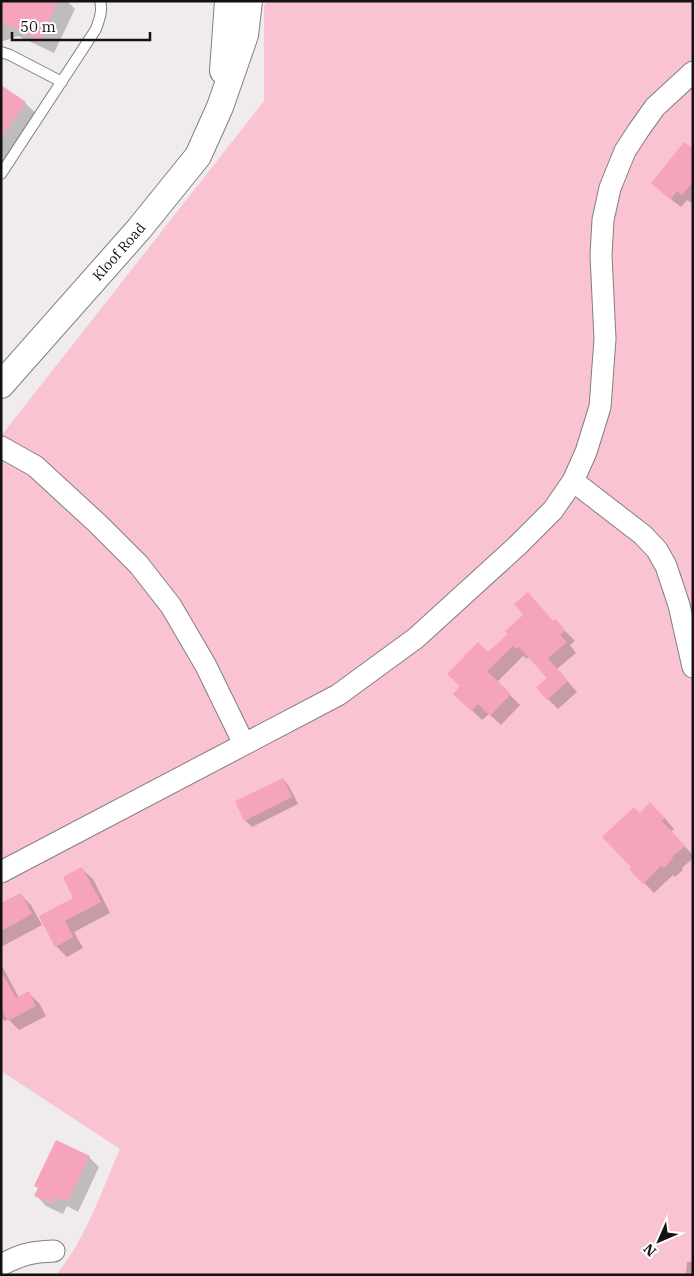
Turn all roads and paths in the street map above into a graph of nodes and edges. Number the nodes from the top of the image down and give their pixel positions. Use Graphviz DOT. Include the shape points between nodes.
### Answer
graph roads {
  1 [pos="100,1"];
  2 [pos="228,1"];
  3 [pos="249,1"];
  4 [pos="1,52"];
  5 [pos="693,72"];
  6 [pos="62,82"];
  7 [pos="220,107"];
  8 [pos="1,174"];
  9 [pos="4,380"];
  10 [pos="1,447"];
  11 [pos="573,481"];
  12 [pos="693,667"];
  13 [pos="244,744"];
  14 [pos="1,872"];
  15 [pos="54,1251"];
  16 [pos="1,1265"];
  1 -- 6 [label="lane" via="101,15 96,29"];
  2 -- 7 [label="street"];
  3 -- 7 [label="street" via="245,35"];
  4 -- 6 [label="lane"];
  5 -- 11 [label="street" via="655,107 625,151 610,188 603,220 601,255 606,339 600,407"];
  6 -- 8 [label="lane"];
  7 -- 9 [label="street, Kloof Road" via="198,156 139,229"];
  10 -- 13 [label="street" via="35,466 139,565 171,606 206,666"];
  11 -- 12 [label="street" via="643,535 656,550 669,574"];
  11 -- 13 [label="street" via="553,510 517,546 416,638 338,695"];
  13 -- 14 [label="street"];
  15 -- 16 [label="street" via="34,1252"];
}
